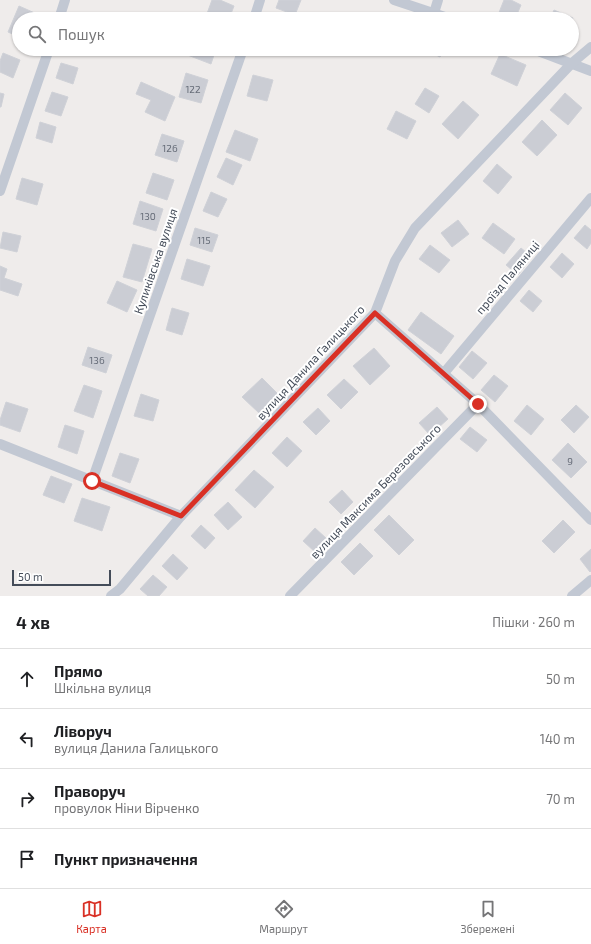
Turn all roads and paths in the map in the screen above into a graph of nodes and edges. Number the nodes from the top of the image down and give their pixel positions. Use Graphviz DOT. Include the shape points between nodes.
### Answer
graph roads {
  1 [pos="65,0"];
  2 [pos="260,0"];
  3 [pos="394,0"];
  4 [pos="438,0"];
  5 [pos="61,12"];
  6 [pos="256,12"];
  7 [pos="431,12"];
  8 [pos="434,12"];
  9 [pos="591,47"];
  10 [pos="47,56"];
  11 [pos="241,56"];
  12 [pos="552,56"];
  13 [pos="572,63"];
  14 [pos="591,71"];
  15 [pos="0,191"];
  16 [pos="591,198"];
  17 [pos="375,313"];
  18 [pos="444,373"];
  19 [pos="478,404"];
  20 [pos="0,444"];
  21 [pos="92,481"];
  22 [pos="181,516"];
  23 [pos="591,520"];
  24 [pos="591,580"];
  25 [pos="123,592"];
  26 [pos="111,596"];
  27 [pos="290,596"];
  28 [pos="572,596"];
  1 -- 5 [label="street"];
  2 -- 6 [label="street"];
  3 -- 7 [label="street"];
  4 -- 8 [label="street"];
  9 -- 13 [label="street, вулиця Данила Галицького"];
  10 -- 15 [label="street"];
  11 -- 21 [label="street, Куликівська вулиця"];
  12 -- 13 [label="street"];
  13 -- 14 [label="street"];
  13 -- 17 [label="street, вулиця Данила Галицького" via="416,228 395,261"];
  16 -- 18 [label="street, проїзд Паляниці"];
  17 -- 18 [label="street"];
  17 -- 22 [label="street, вулиця Данила Галицького"];
  18 -- 19 [label="street"];
  19 -- 23 [label="street"];
  19 -- 27 [label="street, вулиця Максима Березовського"];
  20 -- 21 [label="street"];
  21 -- 22 [label="street"];
  22 -- 25 [label="street, вулиця Данила Галицького"];
  24 -- 28 [label="street"];
  25 -- 26 [label="street, вулиця Данила Галицького"];
}
